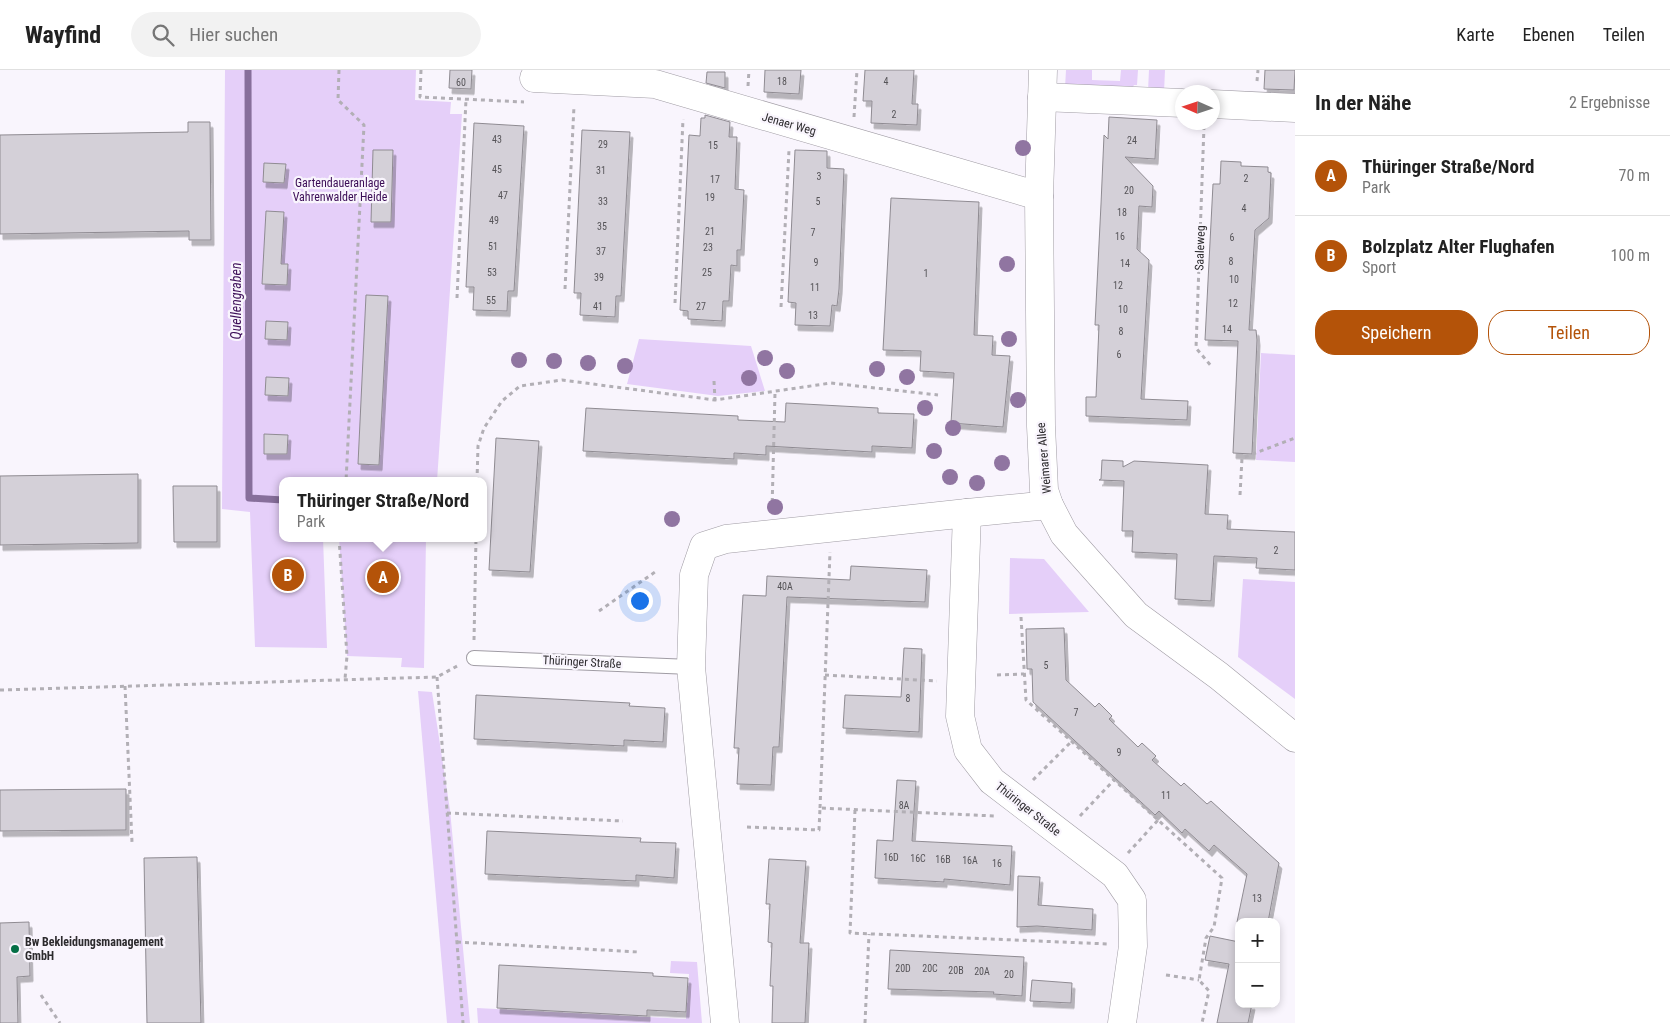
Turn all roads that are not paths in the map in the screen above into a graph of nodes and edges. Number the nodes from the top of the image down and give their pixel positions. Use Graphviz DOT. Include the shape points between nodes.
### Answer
graph roads {
  1 [pos="534,78"];
  2 [pos="1042,83"];
  3 [pos="1175,102"];
  4 [pos="1220,104"];
  5 [pos="1295,108"];
  6 [pos="1039,196"];
  7 [pos="1049,505"];
  8 [pos="967,513"];
  9 [pos="474,658"];
  10 [pos="691,667"];
  11 [pos="1295,738"];
  12 [pos="725,1023"];
  13 [pos="1122,1023"];
  1 -- 6 [label="street, Jenaer Weg" via="655,84"];
  2 -- 3 [label="street"];
  2 -- 6 [label="street, Weimarer Allee"];
  4 -- 5 [label="street"];
  6 -- 7 [label="street, Weimarer Allee" via="1041,426 1044,490"];
  7 -- 8 [label="street"];
  7 -- 11 [label="street, Weimarer Allee" via="1064,534 1136,615 1219,676"];
  8 -- 10 [label="street" via="726,539 704,546 694,574"];
  8 -- 13 [label="street, Thüringer Straße" via="960,716 968,750 992,781 1115,875 1132,900 1133,946"];
  9 -- 10 [label="lane, Thüringer Straße"];
  10 -- 12 [label="street"];
}
